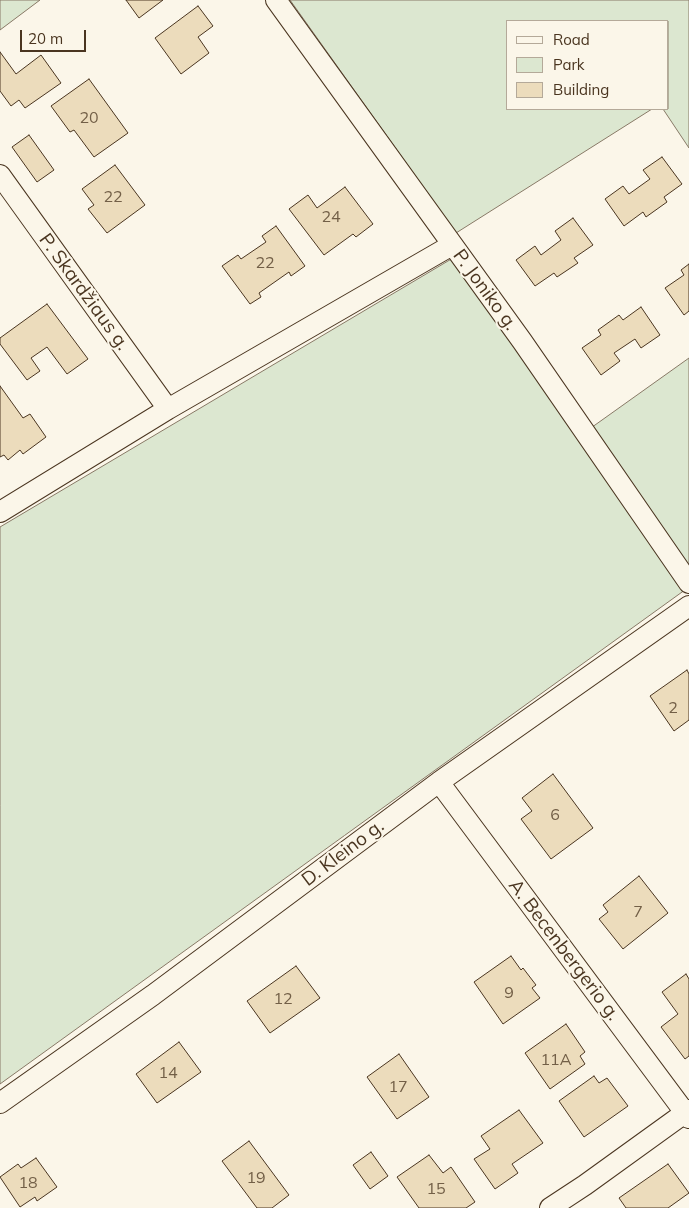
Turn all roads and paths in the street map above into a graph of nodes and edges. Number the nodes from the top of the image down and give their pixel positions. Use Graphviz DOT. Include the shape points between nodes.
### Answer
graph roads {
  1 [pos="276,0"];
  2 [pos="0,174"];
  3 [pos="452,245"];
  4 [pos="168,408"];
  5 [pos="0,512"];
  6 [pos="689,583"];
  7 [pos="689,606"];
  8 [pos="439,782"];
  9 [pos="0,1103"];
  10 [pos="688,1113"];
  11 [pos="550,1208"];
  1 -- 3 [label="street, P. Joniko g."];
  2 -- 4 [label="street, P. Skardžiaus g."];
  3 -- 4 [label="street"];
  3 -- 6 [label="street, P. Joniko g."];
  4 -- 5 [label="street"];
  7 -- 8 [label="street, D. Kleino g."];
  8 -- 9 [label="street, D. Kleino g." via="153,995"];
  8 -- 10 [label="street, A. Becenbergerio g."];
  10 -- 11 [label="street"];
}
